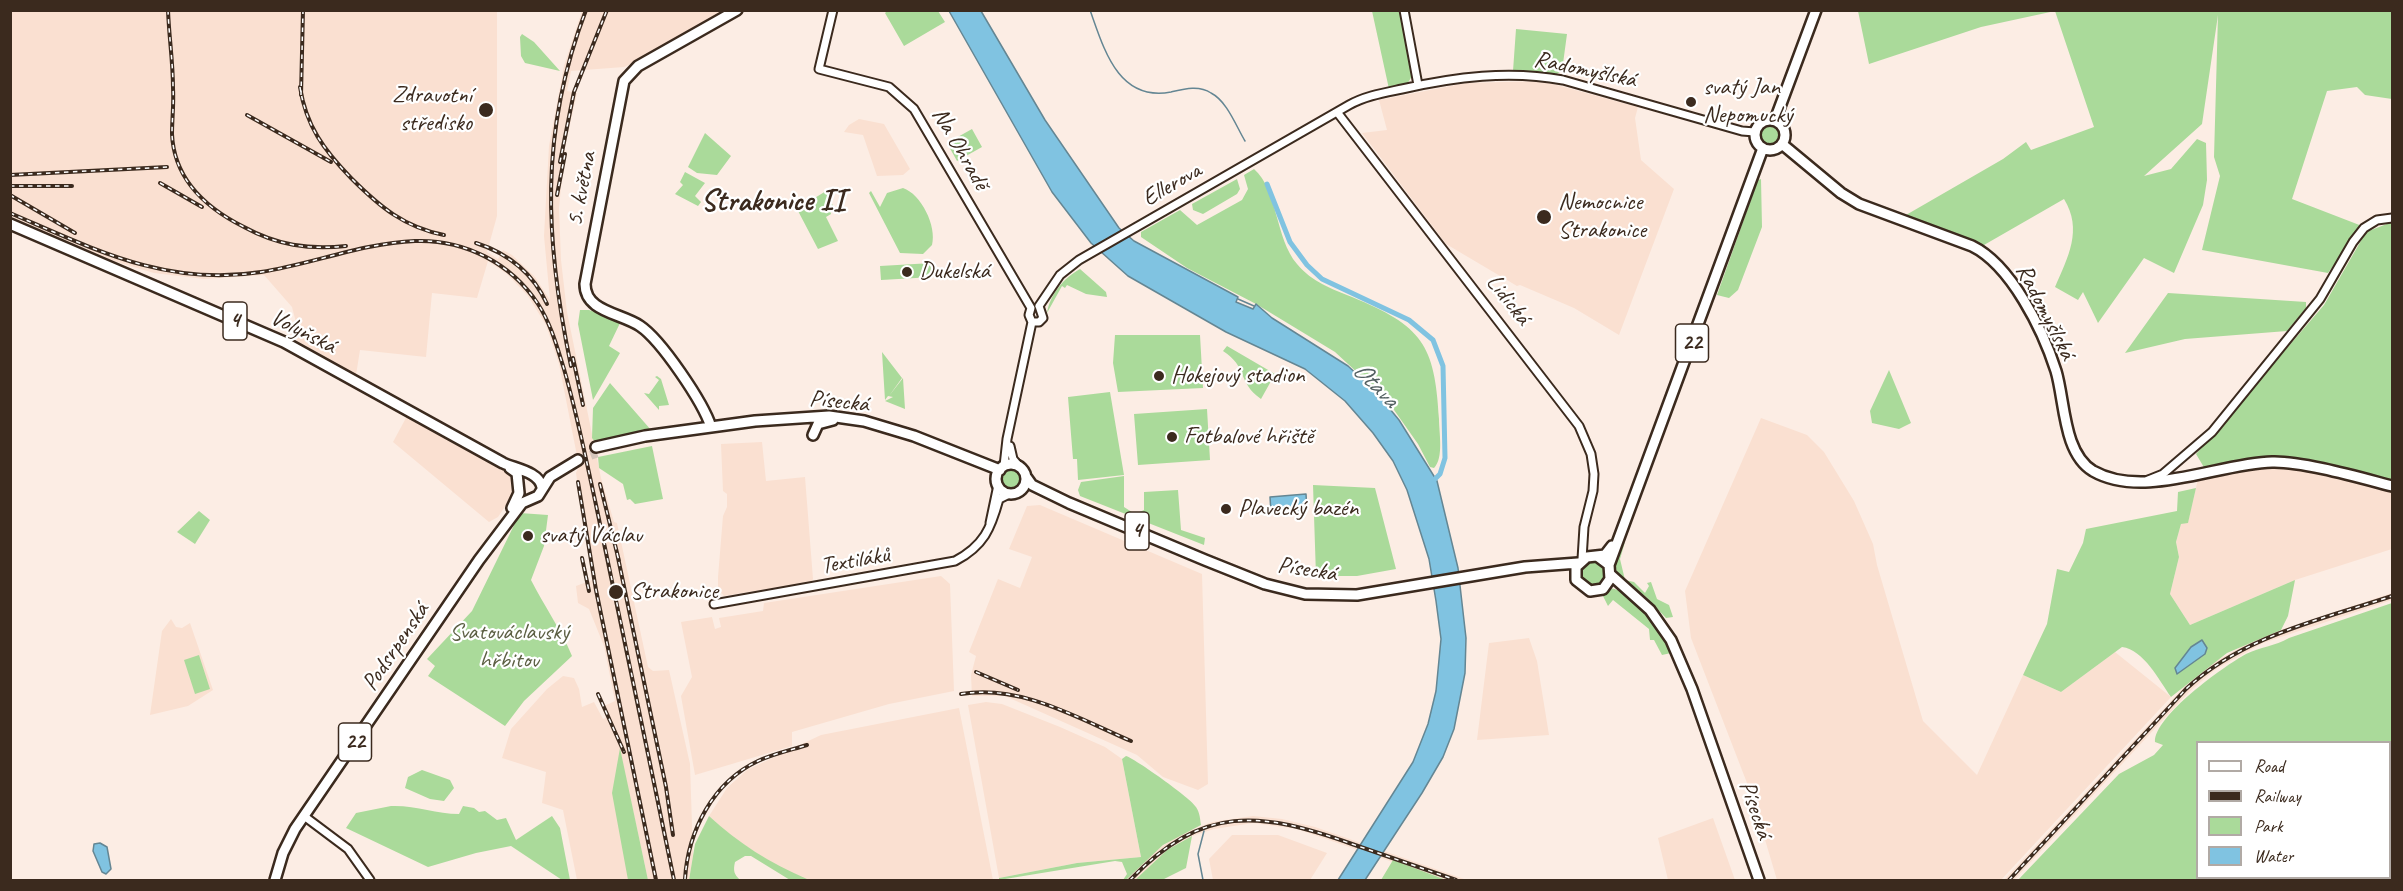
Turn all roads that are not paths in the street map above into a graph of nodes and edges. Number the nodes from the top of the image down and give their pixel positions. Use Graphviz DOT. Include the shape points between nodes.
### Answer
graph roads {
  1 [pos="737,10"];
  2 [pos="833,10"];
  3 [pos="1404,10"];
  4 [pos="1816,10"];
  5 [pos="1418,85"];
  6 [pos="1337,112"];
  7 [pos="1775,120"];
  8 [pos="1755,132"];
  9 [pos="1782,144"];
  10 [pos="1763,148"];
  11 [pos="2392,218"];
  12 [pos="10,224"];
  13 [pos="1039,306"];
  14 [pos="1031,308"];
  15 [pos="1032,322"];
  16 [pos="847,418"];
  17 [pos="711,427"];
  18 [pos="1009,431"];
  19 [pos="813,435"];
  20 [pos="597,450"];
  21 [pos="503,463"];
  22 [pos="1018,465"];
  23 [pos="534,475"];
  24 [pos="999,475"];
  25 [pos="1027,478"];
  26 [pos="518,482"];
  27 [pos="2143,482"];
  28 [pos="2392,486"];
  29 [pos="542,487"];
  30 [pos="1019,492"];
  31 [pos="1009,494"];
  32 [pos="523,496"];
  33 [pos="1069,503"];
  34 [pos="989,528"];
  35 [pos="1584,533"];
  36 [pos="1619,537"];
  37 [pos="1595,556"];
  38 [pos="1580,561"];
  39 [pos="1552,566"];
  40 [pos="1610,570"];
  41 [pos="1575,575"];
  42 [pos="1606,586"];
  43 [pos="1633,596"];
  44 [pos="714,604"];
  45 [pos="304,816"];
  46 [pos="275,880"];
  47 [pos="370,880"];
  48 [pos="1759,880"];
  1 -- 17 [label="main road, 5. května" via="638,66 624,81 586,278 586,295 592,303 646,331 693,391"];
  2 -- 14 [label="street, Na Ohradě" via="819,69 889,87 914,109"];
  3 -- 5 [label="street"];
  4 -- 7 [label="main road"];
  5 -- 6 [label="street, Radomyšlská" via="1369,96"];
  5 -- 8 [label="street, Radomyšlská" via="1477,76 1554,78"];
  6 -- 13 [label="street, Ellerova" via="1087,256 1060,276"];
  6 -- 35 [label="street, Lidická" via="1572,415 1588,445 1594,474"];
  7 -- 8 [label="main road" via="1762,122"];
  7 -- 9 [label="main road" via="1785,130"];
  8 -- 10 [label="main road"];
  9 -- 10 [label="main road" via="1776,149"];
  9 -- 27 [label="main road, Radomyšlská" via="1859,204 1972,246 1993,259 2018,293 2047,347 2078,455 2100,474"];
  10 -- 36 [label="main road, 22"];
  11 -- 27 [label="street" via="2377,220 2364,228 2315,305 2212,432 2163,474"];
  12 -- 21 [label="main road, Volyňská / 4" via="284,342"];
  13 -- 14 [label="street"];
  13 -- 15 [label="street" via="1043,318"];
  14 -- 15 [label="street"];
  15 -- 18 [label="street"];
  16 -- 17 [label="main road, Písecká" via="777,418"];
  16 -- 19 [label="main road" via="825,421 814,429"];
  16 -- 24 [label="main road, Písecká" via="896,432"];
  17 -- 20 [label="main road" via="629,439"];
  18 -- 22 [label="street" via="1012,456"];
  18 -- 24 [label="street"];
  21 -- 23 [label="main road, Volyňská / 4"];
  21 -- 26 [label="main road, Volyňská / 4" via="515,471"];
  22 -- 24 [label="main road"];
  22 -- 25 [label="main road"];
  23 -- 26 [label="main road, Podsrpenská" via="523,476"];
  23 -- 29 [label="main road"];
  23 -- 29 [label="main road, Podsrpenská" via="578,458"];
  24 -- 31 [label="main road"];
  24 -- 34 [label="street"];
  25 -- 30 [label="main road"];
  25 -- 33 [label="main road, Písecká" via="1032,485"];
  26 -- 32 [label="main road"];
  27 -- 28 [label="main road, Radomyšlská" via="2274,461"];
  29 -- 32 [label="main road, Podsrpenská" via="538,496"];
  30 -- 31 [label="main road"];
  30 -- 33 [label="main road, Písecká" via="1029,490"];
  31 -- 34 [label="street" via="999,499"];
  32 -- 45 [label="main road, Podsrpenská / 22"];
  33 -- 39 [label="main road, Písecká / 4" via="1273,587 1305,594 1348,596"];
  34 -- 44 [label="street, Textiláků" via="970,552 947,564"];
  35 -- 37 [label="street, Lidická"];
  35 -- 38 [label="street, Lidická"];
  36 -- 37 [label="main road, 22" via="1607,554"];
  36 -- 40 [label="main road, 22"];
  37 -- 38 [label="main road, 4"];
  37 -- 40 [label="main road, 4"];
  38 -- 39 [label="main road, Písecká / 4"];
  38 -- 41 [label="main road"];
  39 -- 41 [label="main road, Písecká / 4"];
  40 -- 42 [label="main road"];
  40 -- 43 [label="main road, Písecká / 4"];
  41 -- 42 [label="main road, 4" via="1584,589 1595,592"];
  42 -- 43 [label="main road, Písecká / 4"];
  43 -- 48 [label="main road, Písecká / 4" via="1659,619 1677,652"];
  45 -- 46 [label="main road, Podsrpenská / 22" via="283,852"];
  45 -- 47 [label="street" via="348,849"];
}
